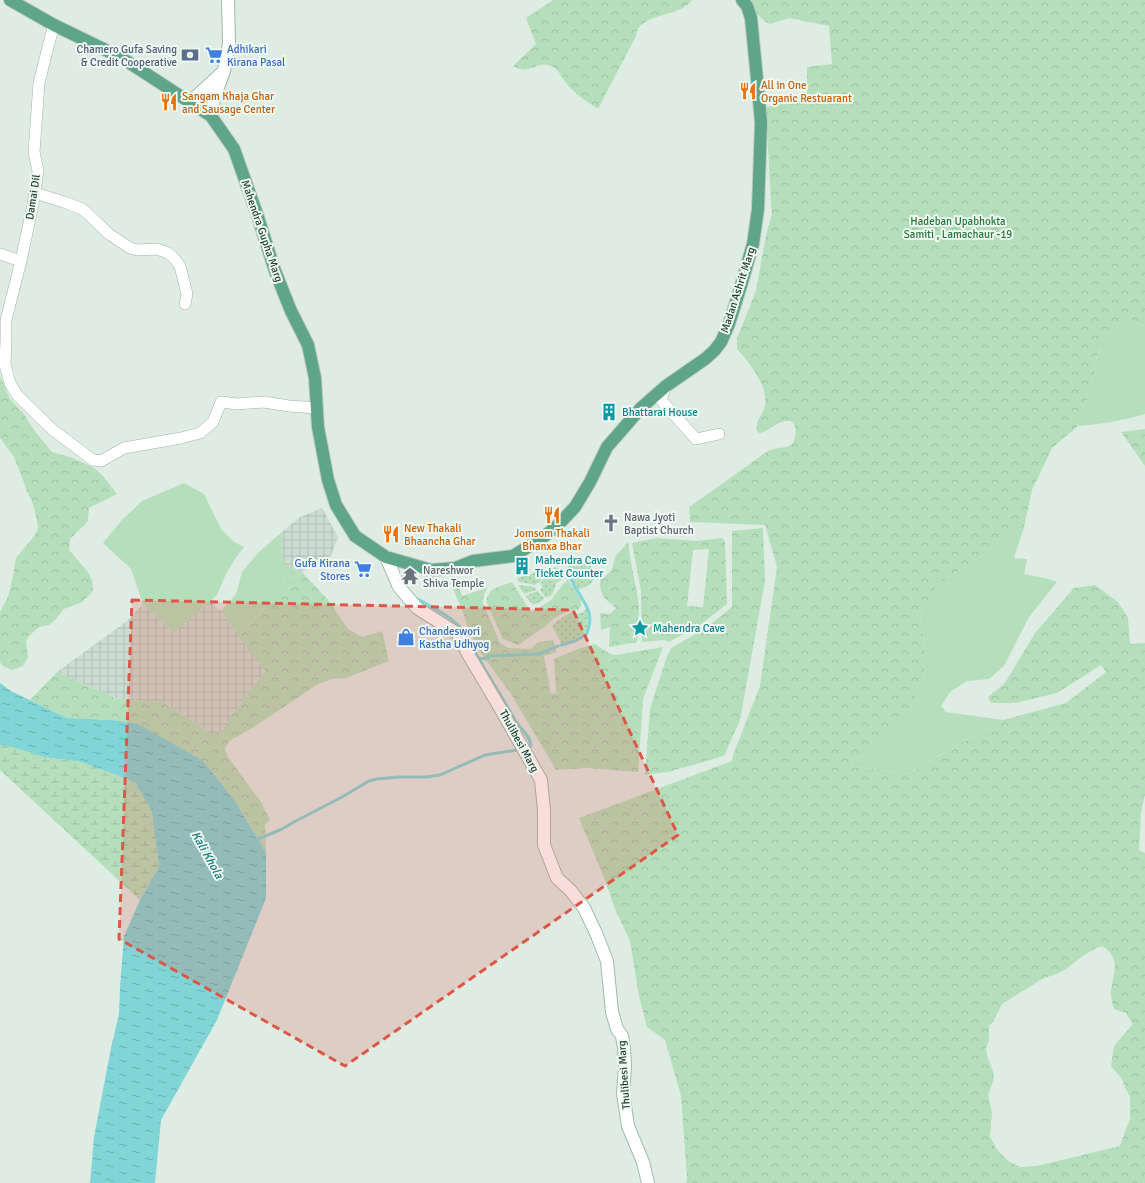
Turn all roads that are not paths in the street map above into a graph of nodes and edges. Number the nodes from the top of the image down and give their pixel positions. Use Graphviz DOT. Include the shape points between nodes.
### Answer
graph roads {
  1 [pos="10,0"];
  2 [pos="228,0"];
  3 [pos="742,0"];
  4 [pos="54,25"];
  5 [pos="224,72"];
  6 [pos="190,102"];
  7 [pos="211,116"];
  8 [pos="35,193"];
  9 [pos="0,254"];
  10 [pos="21,261"];
  11 [pos="185,304"];
  12 [pos="666,386"];
  13 [pos="317,408"];
  14 [pos="719,434"];
  15 [pos="386,557"];
  16 [pos="648,1183"];
  1 -- 4 [label="main road, Mahendra Gupha Marg"];
  2 -- 5 [label="main road" via="229,43"];
  3 -- 12 [label="main road, Madan Ashrit Marg" via="751,18 760,123 758,208 753,244 729,324 721,342 706,359"];
  4 -- 6 [label="main road, Mahendra Gupha Marg" via="122,58"];
  4 -- 8 [label="street, Damai Dil" via="39,83 34,152 38,171"];
  5 -- 6 [label="main road"];
  5 -- 7 [label="main road" via="214,98"];
  6 -- 7 [label="main road, Mahendra Gupha Marg"];
  7 -- 13 [label="main road, Mahendra Gupha Marg" via="234,149 275,271 308,345 315,378"];
  8 -- 10 [label="street, Damai Dil"];
  8 -- 11 [label="street" via="82,209 109,234 130,248 157,249 168,253 180,266 187,294"];
  9 -- 10 [label="street"];
  10 -- 13 [label="street, Damai Dil" via="6,320 4,366 10,383 17,395 53,430 93,460 101,460 124,448 200,433 213,422 220,402 264,402"];
  12 -- 14 [label="street" via="661,400 696,439"];
  12 -- 15 [label="main road, Madan Ashrit Marg" via="641,408 607,447 574,507 541,539 513,556 473,561 455,568 431,570"];
  13 -- 15 [label="main road, Mahendra Gupha Marg" via="328,480 336,505 355,536"];
  15 -- 16 [label="main road, Thulibesi Marg" via="399,587 417,608 458,634 541,780 544,845 557,878 584,908 607,961 612,1012 624,1048 623,1094 628,1126 643,1162"];
}
